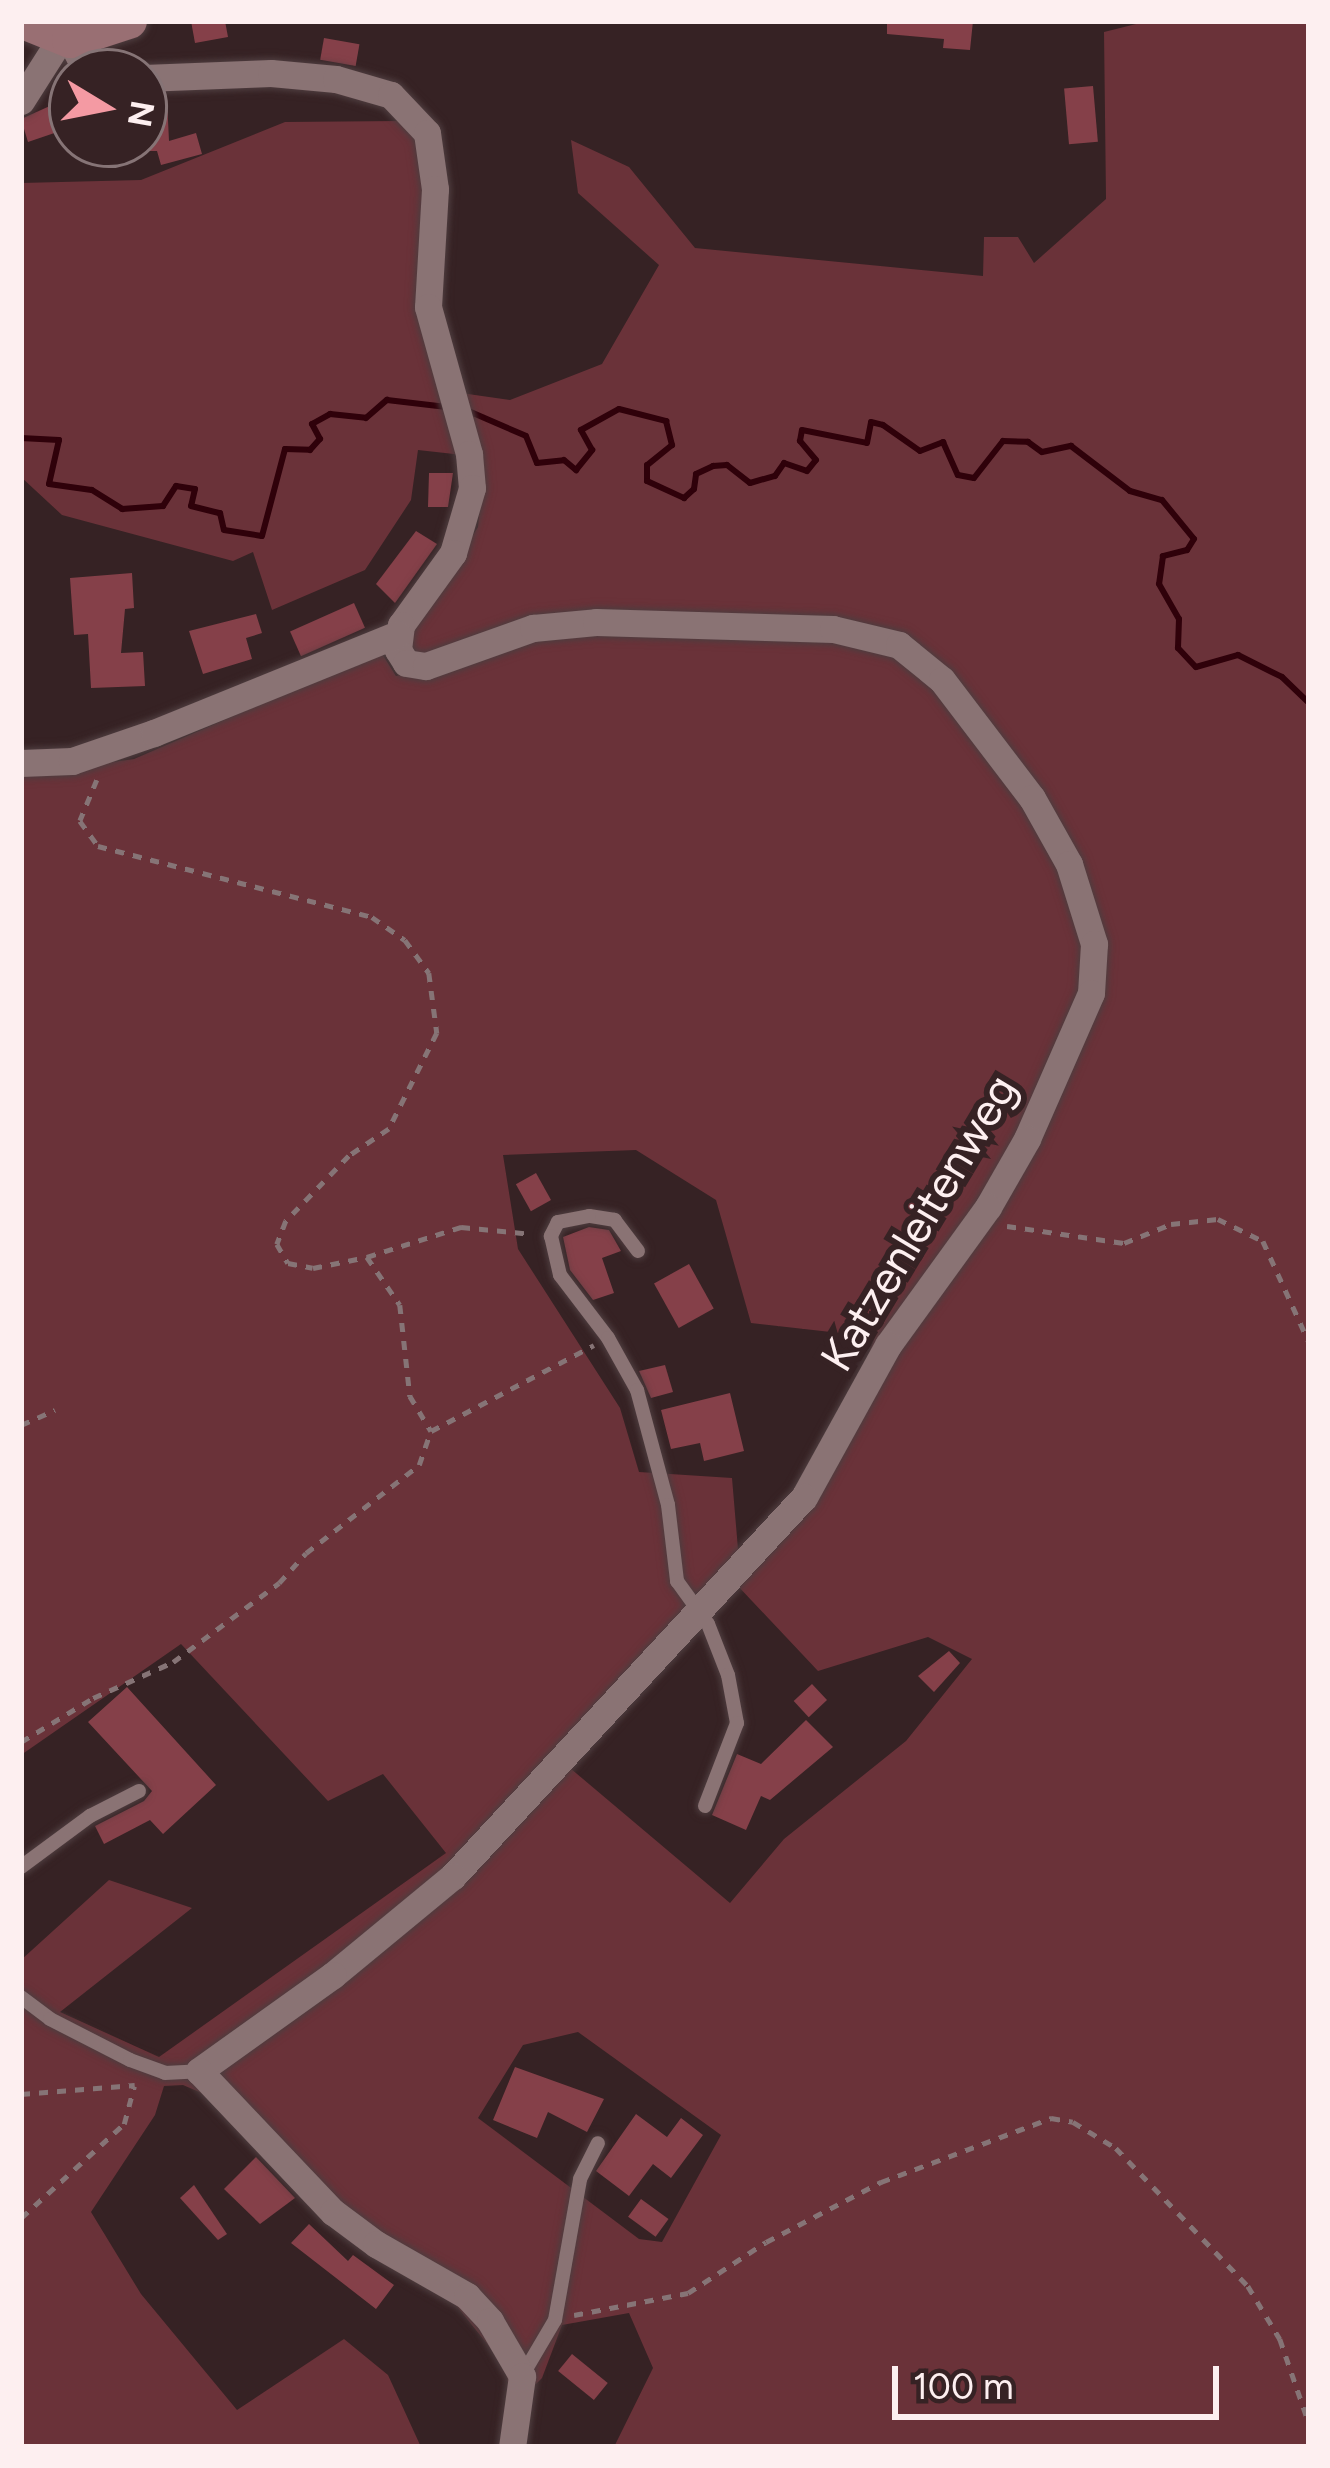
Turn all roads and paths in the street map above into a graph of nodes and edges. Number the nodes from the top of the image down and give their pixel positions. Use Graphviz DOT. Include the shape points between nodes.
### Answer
graph roads {
  1 [pos="23,21"];
  2 [pos="129,21"];
  3 [pos="66,39"];
  4 [pos="73,48"];
  5 [pos="168,77"];
  6 [pos="21,100"];
  7 [pos="398,634"];
  8 [pos="110,747"];
  9 [pos="21,764"];
  10 [pos="979,1219"];
  11 [pos="551,1236"];
  12 [pos="638,1251"];
  13 [pos="367,1257"];
  14 [pos="608,1338"];
  15 [pos="1309,1342"];
  16 [pos="56,1410"];
  17 [pos="21,1425"];
  18 [pos="431,1431"];
  19 [pos="700,1612"];
  20 [pos="21,1742"];
  21 [pos="139,1791"];
  22 [pos="705,1806"];
  23 [pos="21,1867"];
  24 [pos="21,1996"];
  25 [pos="199,2071"];
  26 [pos="21,2094"];
  27 [pos="598,2143"];
  28 [pos="21,2218"];
  29 [pos="555,2320"];
  30 [pos="522,2376"];
  31 [pos="1309,2423"];
  32 [pos="512,2447"];
  1 -- 3 [label="street"];
  2 -- 3 [label="street"];
  3 -- 4 [label="street"];
  3 -- 6 [label="street"];
  5 -- 7 [label="street" via="306,74 366,85 408,107 427,133 434,154 426,290 471,475 468,516 445,569"];
  7 -- 8 [label="street"];
  7 -- 10 [label="street, Katzenleitenweg" via="401,658 418,667 533,628 596,622 832,629 899,645 927,664 1054,833 1094,944 1090,993 1070,1047"];
  8 -- 9 [label="street" via="72,761"];
  8 -- 13 [label="path" via="80,821 98,846 373,916 405,940 429,973 437,1033 389,1129 318,1186 277,1244 288,1263 313,1268"];
  10 -- 15 [label="path" via="1124,1243 1171,1224 1218,1219 1263,1240"];
  10 -- 19 [label="street, Katzenleitenweg" via="888,1346 821,1474"];
  11 -- 12 [label="lane" via="558,1222 615,1220"];
  11 -- 13 [label="path" via="461,1227"];
  11 -- 14 [label="lane" via="560,1275"];
  13 -- 18 [label="path" via="400,1305 410,1396"];
  14 -- 18 [label="path"];
  14 -- 19 [label="lane" via="638,1390 668,1504 676,1582"];
  16 -- 17 [label="path"];
  18 -- 20 [label="path" via="419,1465 173,1662"];
  19 -- 22 [label="lane" via="737,1711"];
  19 -- 25 [label="street, Katzenleitenweg" via="453,1876"];
  21 -- 23 [label="lane"];
  24 -- 25 [label="lane" via="130,2060 165,2073"];
  25 -- 30 [label="street" via="333,2212 466,2296"];
  26 -- 28 [label="path" via="134,2086 124,2124"];
  27 -- 29 [label="lane" via="576,2195"];
  29 -- 30 [label="lane"];
  29 -- 31 [label="path" via="688,2293 881,2182 1051,2118 1098,2133 1248,2286 1280,2339"];
  30 -- 32 [label="street"];
}
